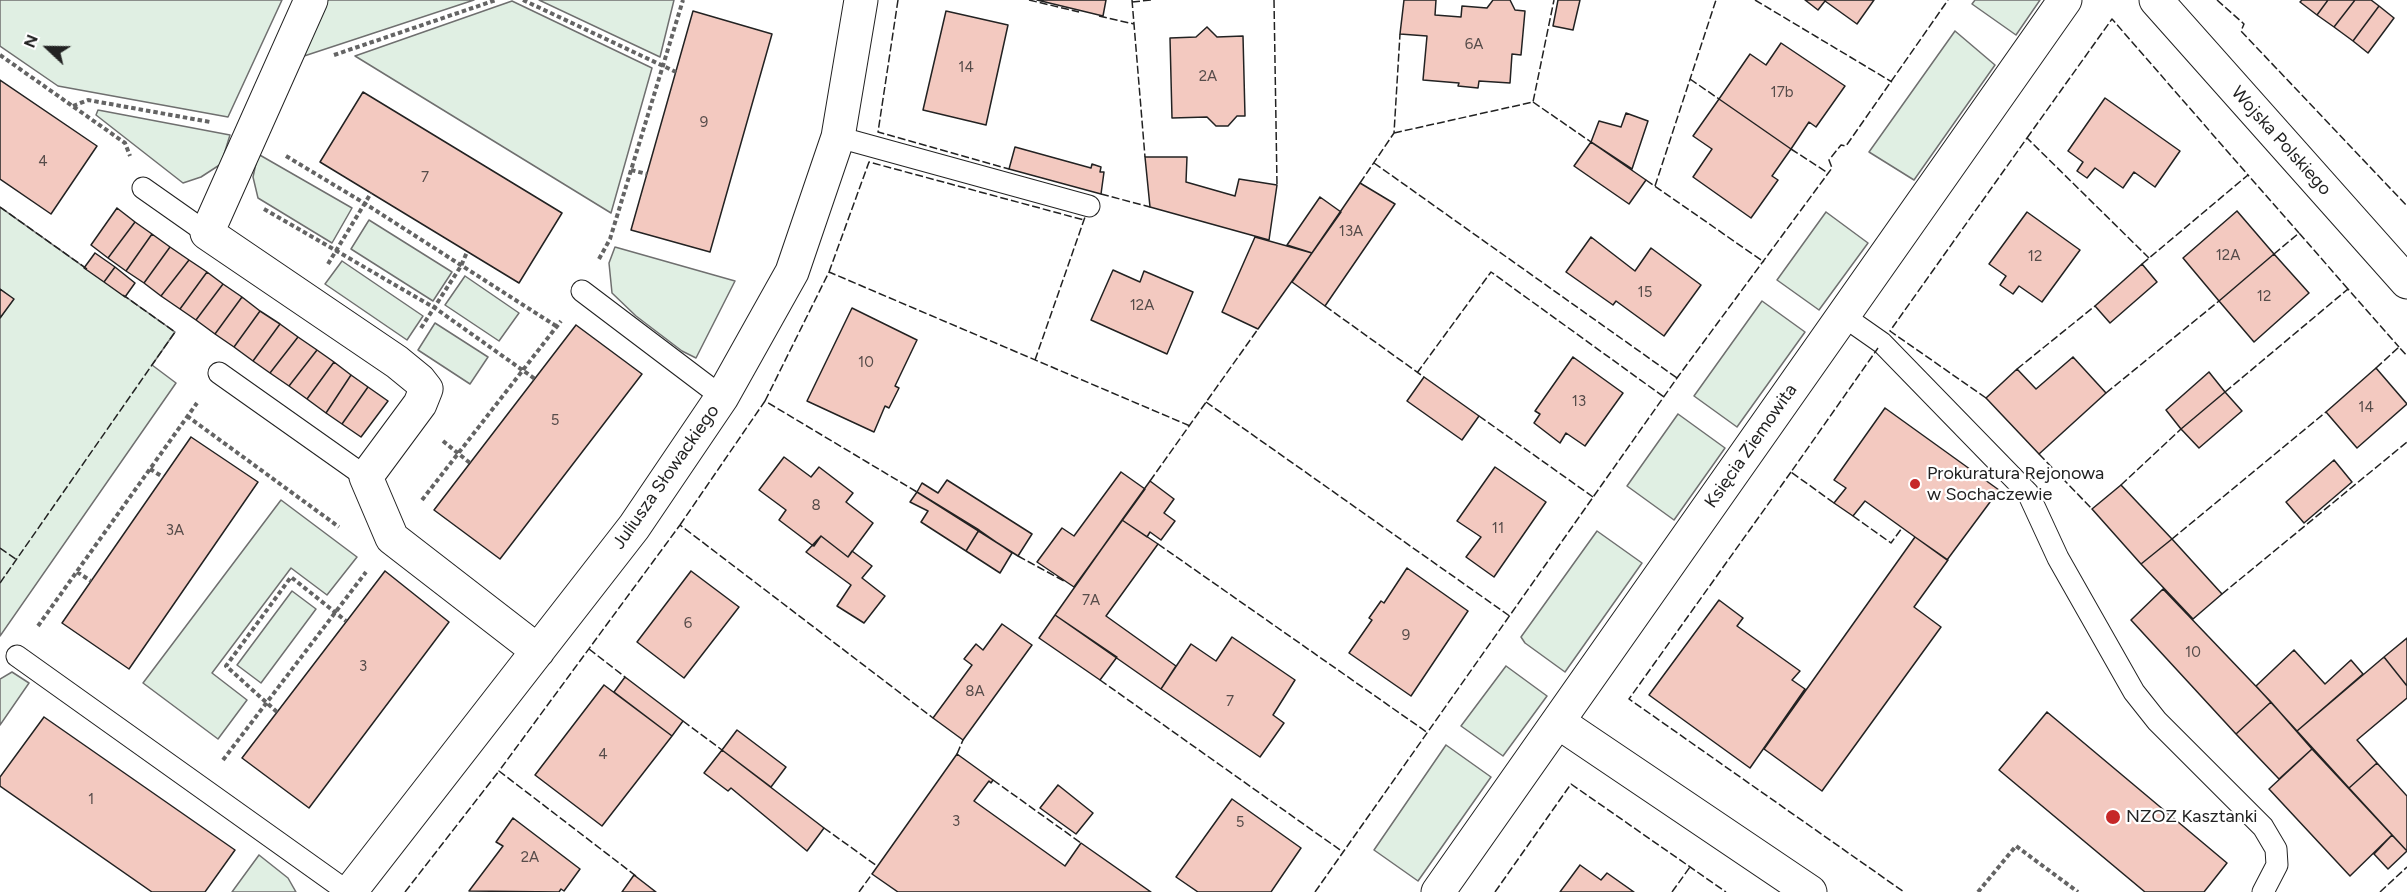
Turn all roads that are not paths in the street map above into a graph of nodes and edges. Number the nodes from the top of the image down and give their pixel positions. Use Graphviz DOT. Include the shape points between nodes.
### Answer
graph roads {
  1 [pos="311,0"];
  2 [pos="861,0"];
  3 [pos="2065,0"];
  4 [pos="2156,0"];
  5 [pos="838,137"];
  6 [pos="143,188"];
  7 [pos="1089,206"];
  8 [pos="207,233"];
  9 [pos="2407,282"];
  10 [pos="582,291"];
  11 [pos="1842,315"];
  12 [pos="219,373"];
  13 [pos="722,397"];
  14 [pos="366,477"];
  15 [pos="538,651"];
  16 [pos="17,656"];
  17 [pos="1558,722"];
  18 [pos="349,892"];
  19 [pos="1438,892"];
  20 [pos="1810,892"];
  21 [pos="2263,892"];
  1 -- 8 [label="street"];
  2 -- 5 [label="street, Juliusza Słowackiego"];
  3 -- 11 [label="street, Księcia Ziemowita"];
  4 -- 9 [label="street, Wojska Polskiego"];
  5 -- 7 [label="lane"];
  5 -- 13 [label="street, Juliusza Słowackiego" via="792,272"];
  6 -- 8 [label="lane"];
  8 -- 14 [label="street" via="397,362 426,389 416,410"];
  10 -- 13 [label="lane"];
  11 -- 17 [label="street, Księcia Ziemowita"];
  11 -- 21 [label="lane" via="1882,343 2028,493 2058,558 2134,692 2157,721 2263,827 2276,849 2277,865"];
  12 -- 14 [label="lane"];
  13 -- 15 [label="street, Juliusza Słowackiego" via="634,527"];
  14 -- 15 [label="street" via="392,538"];
  15 -- 18 [label="street, Juliusza Słowackiego"];
  16 -- 18 [label="lane"];
  17 -- 19 [label="street, Księcia Ziemowita"];
  17 -- 20 [label="street"];
}
